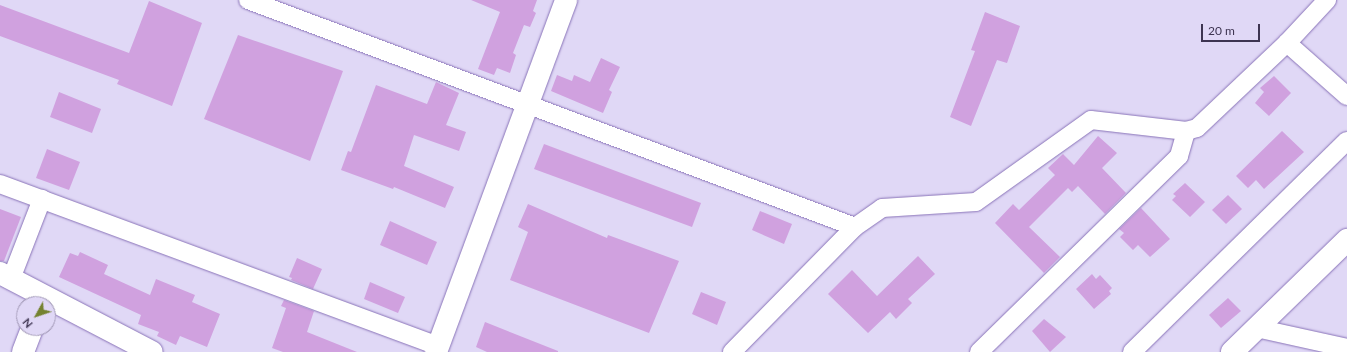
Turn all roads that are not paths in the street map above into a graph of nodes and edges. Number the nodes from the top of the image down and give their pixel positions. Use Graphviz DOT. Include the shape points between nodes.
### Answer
graph roads {
  1 [pos="248,0"];
  2 [pos="566,0"];
  3 [pos="1327,0"];
  4 [pos="1287,43"];
  5 [pos="1347,96"];
  6 [pos="528,103"];
  7 [pos="1186,131"];
  8 [pos="1347,141"];
  9 [pos="0,184"];
  10 [pos="42,199"];
  11 [pos="855,227"];
  12 [pos="1347,240"];
  13 [pos="6,276"];
  14 [pos="37,296"];
  15 [pos="56,306"];
  16 [pos="1256,328"];
  17 [pos="29,336"];
  18 [pos="1347,348"];
  19 [pos="437,349"];
  20 [pos="23,352"];
  21 [pos="152,352"];
  22 [pos="732,352"];
  23 [pos="979,352"];
  24 [pos="1132,352"];
  25 [pos="1232,352"];
  1 -- 6 [label="street"];
  2 -- 6 [label="street"];
  3 -- 4 [label="street"];
  4 -- 5 [label="street"];
  4 -- 7 [label="street" via="1197,128"];
  6 -- 11 [label="street"];
  6 -- 19 [label="street"];
  7 -- 11 [label="street" via="1091,120 976,202 882,208"];
  7 -- 23 [label="street" via="1180,156"];
  8 -- 24 [label="street"];
  9 -- 10 [label="street"];
  10 -- 13 [label="street"];
  10 -- 19 [label="street"];
  11 -- 22 [label="street"];
  12 -- 16 [label="street"];
  13 -- 14 [label="street"];
  15 -- 21 [label="street"];
  16 -- 18 [label="street"];
  16 -- 25 [label="street"];
  17 -- 20 [label="street"];
}
